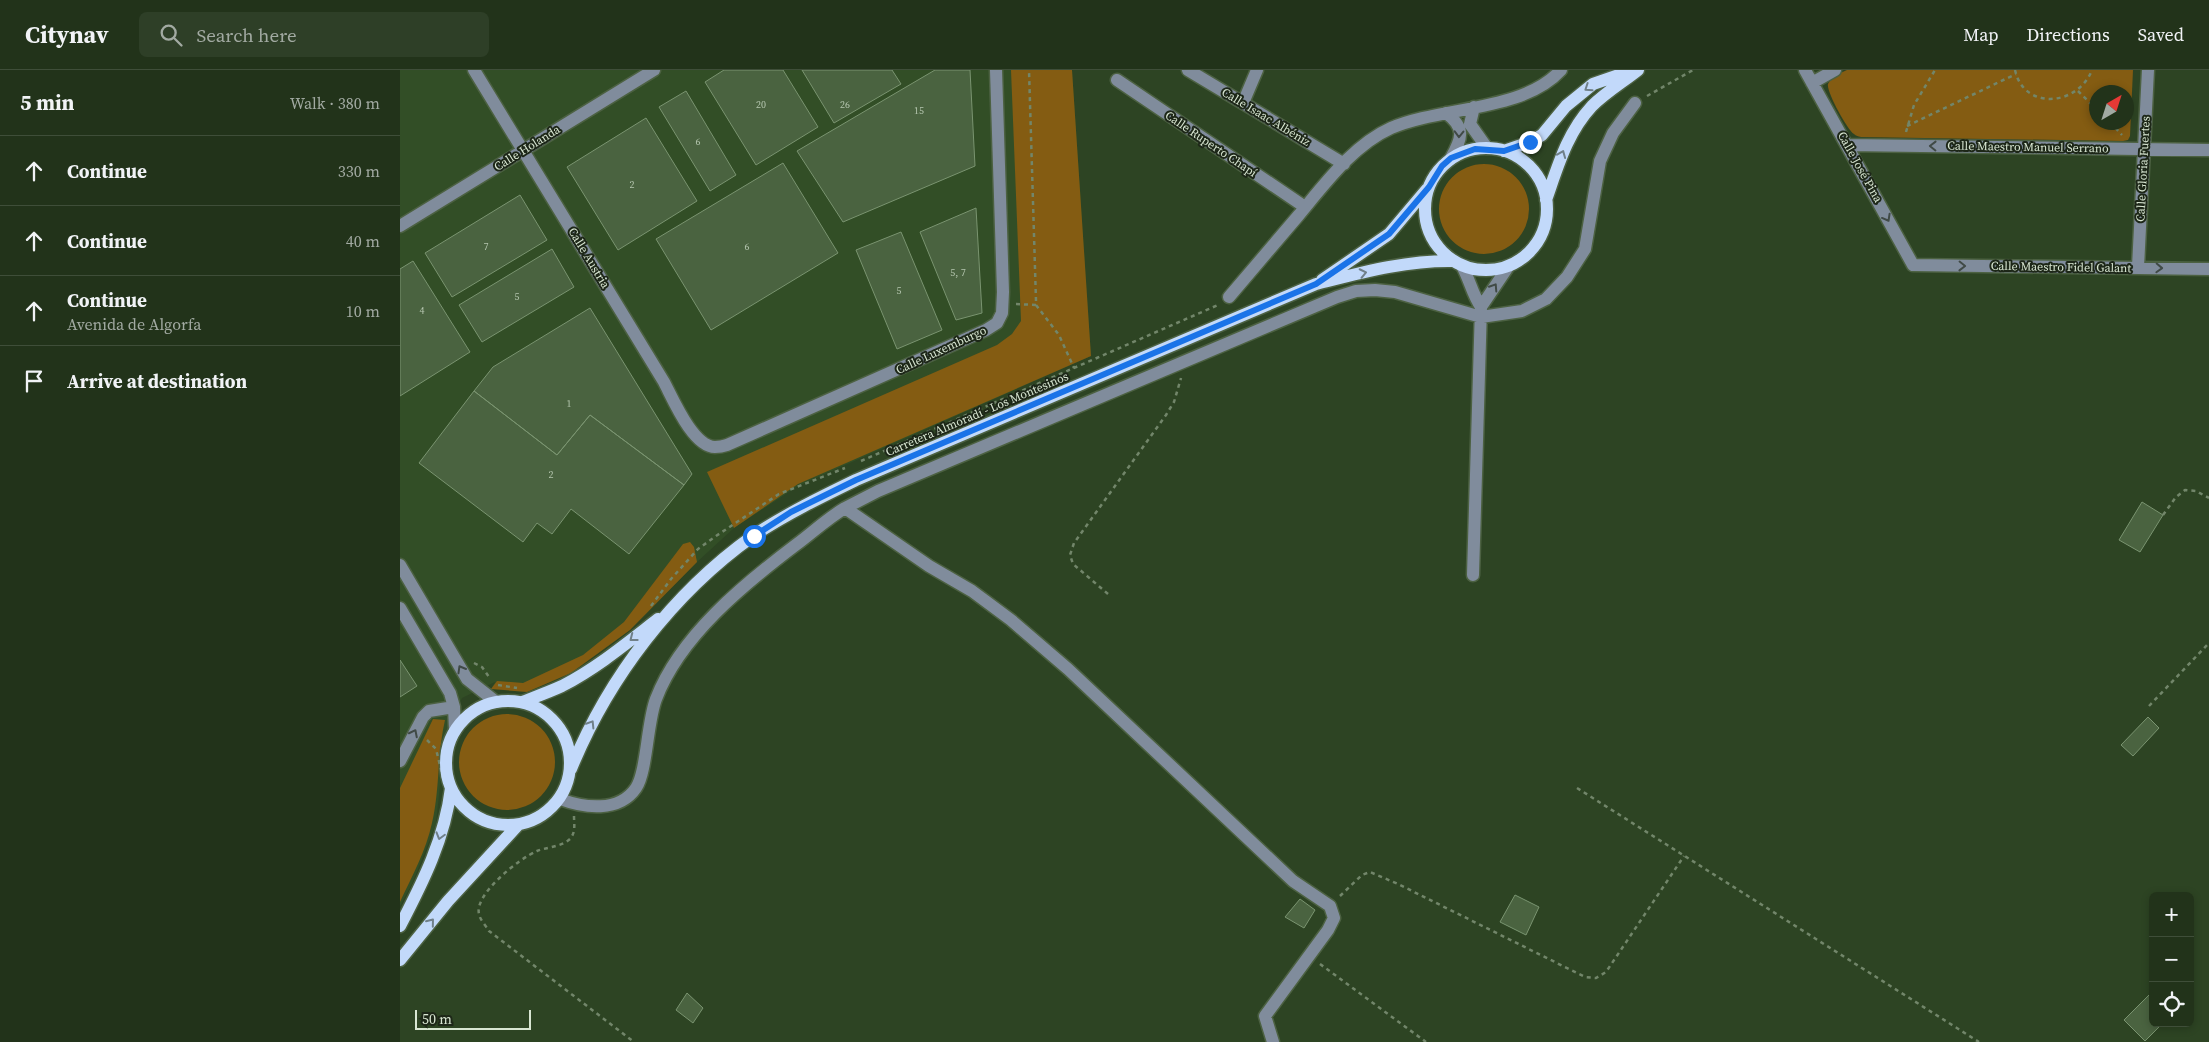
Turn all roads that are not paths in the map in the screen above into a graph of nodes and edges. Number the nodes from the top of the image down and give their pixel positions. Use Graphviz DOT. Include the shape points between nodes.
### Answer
graph roads {
  1 [pos="474,70"];
  2 [pos="654,70"];
  3 [pos="996,70"];
  4 [pos="1188,70"];
  5 [pos="1257,70"];
  6 [pos="1561,70"];
  7 [pos="1633,70"];
  8 [pos="1638,70"];
  9 [pos="1806,70"];
  10 [pos="1834,70"];
  11 [pos="2148,70"];
  12 [pos="1117,80"];
  13 [pos="1812,82"];
  14 [pos="1243,103"];
  15 [pos="1634,103"];
  16 [pos="1474,107"];
  17 [pos="1446,113"];
  18 [pos="1847,145"];
  19 [pos="1487,148"];
  20 [pos="2144,149"];
  21 [pos="524,150"];
  22 [pos="2209,150"];
  23 [pos="1504,151"];
  24 [pos="1451,158"];
  25 [pos="1344,164"];
  26 [pos="1429,187"];
  27 [pos="1546,200"];
  28 [pos="1305,207"];
  29 [pos="400,226"];
  30 [pos="1458,263"];
  31 [pos="1913,265"];
  32 [pos="1508,266"];
  33 [pos="2138,267"];
  34 [pos="2209,269"];
  35 [pos="1316,284"];
  36 [pos="1229,297"];
  37 [pos="1481,312"];
  38 [pos="705,445"];
  39 [pos="846,508"];
  40 [pos="400,565"];
  41 [pos="1473,575"];
  42 [pos="400,608"];
  43 [pos="672,608"];
  44 [pos="496,702"];
  45 [pos="522,702"];
  46 [pos="454,707"];
  47 [pos="455,730"];
  48 [pos="400,761"];
  49 [pos="571,768"];
  50 [pos="448,787"];
  51 [pos="560,799"];
  52 [pos="518,825"];
  53 [pos="400,926"];
  54 [pos="400,960"];
  55 [pos="1272,1042"];
  1 -- 21 [label="street, Calle Austria"];
  2 -- 21 [label="street, Calle Holanda"];
  3 -- 38 [label="street, Calle Luxemburgo" via="1002,302 1002,313 997,323 727,445 716,448"];
  4 -- 14 [label="street, Calle Isaac Albéniz"];
  5 -- 14 [label="street"];
  6 -- 16 [label="street" via="1551,81 1526,94"];
  7 -- 23 [label="main road, one-way" via="1593,84 1566,106 1542,134"];
  27 -- 8 [label="main road, one-way" via="1563,150 1579,122 1606,94"];
  9 -- 13 [label="street, Calle José Pina"];
  10 -- 13 [label="street"];
  11 -- 20 [label="street, Calle Gloria Fuertes"];
  12 -- 28 [label="street, Calle Ruperto Chapí"];
  13 -- 18 [label="street, Calle José Pina"];
  14 -- 25 [label="street, Calle Isaac Albéniz"];
  15 -- 37 [label="street" via="1612,133 1600,160 1585,249 1567,278 1546,299 1522,311"];
  16 -- 17 [label="street"];
  16 -- 19 [label="street" via="1470,124"];
  17 -- 24 [label="street, one-way" via="1460,126 1461,133"];
  17 -- 25 [label="street" via="1392,128 1362,147"];
  20 -- 18 [label="street, Calle Maestro Manuel Serrano, one-way"];
  18 -- 31 [label="street, Calle José Pina, one-way"];
  19 -- 23 [label="main road"];
  19 -- 24 [label="main road"];
  20 -- 22 [label="street, Calle Maestro Manuel Serrano"];
  20 -- 33 [label="street, Calle Gloria Fuertes"];
  21 -- 29 [label="street, Calle Holanda"];
  21 -- 38 [label="street, Calle Austria" via="688,426"];
  23 -- 27 [label="main road" via="1527,164 1543,187"];
  24 -- 26 [label="main road"];
  25 -- 28 [label="street"];
  26 -- 30 [label="main road" via="1425,208 1428,228 1438,247"];
  26 -- 35 [label="main road, Carretera Almoradí - Los Montesinos" via="1389,234"];
  27 -- 32 [label="main road" via="1546,224 1542,235 1528,254"];
  28 -- 36 [label="street"];
  30 -- 32 [label="main road" via="1477,270"];
  35 -- 30 [label="main road, Carretera Almoradí - Los Montesinos, one-way" via="1436,260"];
  30 -- 37 [label="street" via="1469,279 1472,295"];
  31 -- 33 [label="street, Calle Maestro Fidel Galant, one-way"];
  37 -- 32 [label="street, one-way"];
  33 -- 34 [label="street, Calle Maestro Fidel Galant, one-way"];
  35 -- 43 [label="main road, Carretera Almoradí - Los Montesinos" via="856,480 791,512 725,558"];
  37 -- 39 [label="street" via="1395,292 1356,291 878,491"];
  37 -- 41 [label="street"];
  39 -- 51 [label="street" via="784,553 729,599 678,659 655,702 636,788 612,804 573,804"];
  39 -- 55 [label="street" via="1011,620 1131,728 1292,882 1330,906 1334,918 1328,930 1265,1016"];
  44 -- 40 [label="street, one-way" via="467,679"];
  42 -- 46 [label="street" via="443,679"];
  43 -- 45 [label="main road, Carretera Almoradí - Los Montesinos, one-way" via="583,673"];
  49 -- 43 [label="main road, Carretera Almoradí - Los Montesinos, one-way" via="584,736 629,664"];
  44 -- 45 [label="main road"];
  44 -- 47 [label="main road" via="472,712"];
  45 -- 49 [label="main road" via="542,712 558,726 570,754"];
  46 -- 47 [label="street"];
  48 -- 46 [label="street, one-way" via="428,711"];
  47 -- 50 [label="main road" via="448,744 446,759"];
  49 -- 51 [label="main road"];
  50 -- 52 [label="main road" via="471,814 485,822"];
  50 -- 53 [label="main road, one-way" via="449,805 436,847 422,885"];
  51 -- 52 [label="main road" via="542,816"];
  54 -- 52 [label="main road, one-way" via="448,901"];
}
